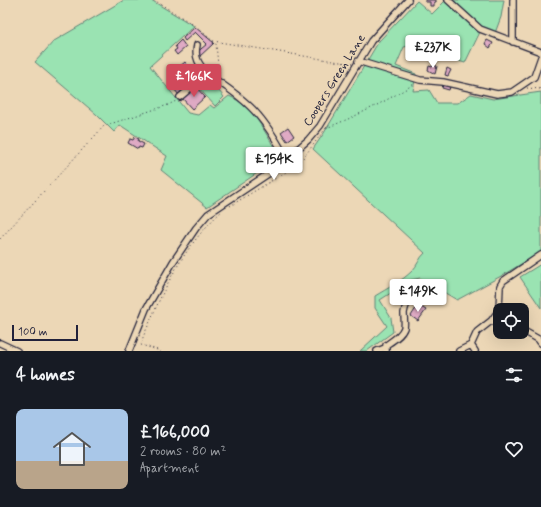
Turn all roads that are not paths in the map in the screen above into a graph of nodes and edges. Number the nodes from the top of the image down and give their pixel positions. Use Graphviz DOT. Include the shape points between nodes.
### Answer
graph roads {
  1 [pos="408,0"];
  2 [pos="448,0"];
  3 [pos="513,0"];
  4 [pos="513,42"];
  5 [pos="197,45"];
  6 [pos="541,52"];
  7 [pos="541,57"];
  8 [pos="357,63"];
  9 [pos="207,74"];
  10 [pos="180,97"];
  11 [pos="287,160"];
  12 [pos="541,255"];
  13 [pos="427,298"];
  14 [pos="491,321"];
  15 [pos="529,334"];
  16 [pos="0,343"];
  17 [pos="541,343"];
  18 [pos="471,345"];
  19 [pos="385,350"];
  20 [pos="17,351"];
  21 [pos="129,351"];
  22 [pos="377,351"];
  23 [pos="459,351"];
  24 [pos="474,351"];
  1 -- 8 [label="street, Coopers Green Lane" via="378,30"];
  2 -- 4 [label="street" via="480,29"];
  3 -- 4 [label="street"];
  4 -- 6 [label="street"];
  5 -- 9 [label="street" via="195,54 198,64"];
  7 -- 8 [label="street" via="534,78 512,92 497,94 443,82 420,80"];
  8 -- 11 [label="street, Coopers Green Lane" via="323,127"];
  9 -- 10 [label="street"];
  9 -- 11 [label="street" via="254,109 273,133"];
  11 -- 21 [label="street, Coopers Green Lane" via="208,214 196,228 146,309"];
  12 -- 14 [label="street" via="503,280 500,286 499,310"];
  13 -- 19 [label="street" via="421,294 410,299 404,311 404,328 386,345"];
  14 -- 18 [label="street" via="477,332"];
  15 -- 17 [label="street"];
  16 -- 20 [label="street"];
  18 -- 23 [label="street"];
  18 -- 24 [label="street"];
  19 -- 22 [label="street"];
}
